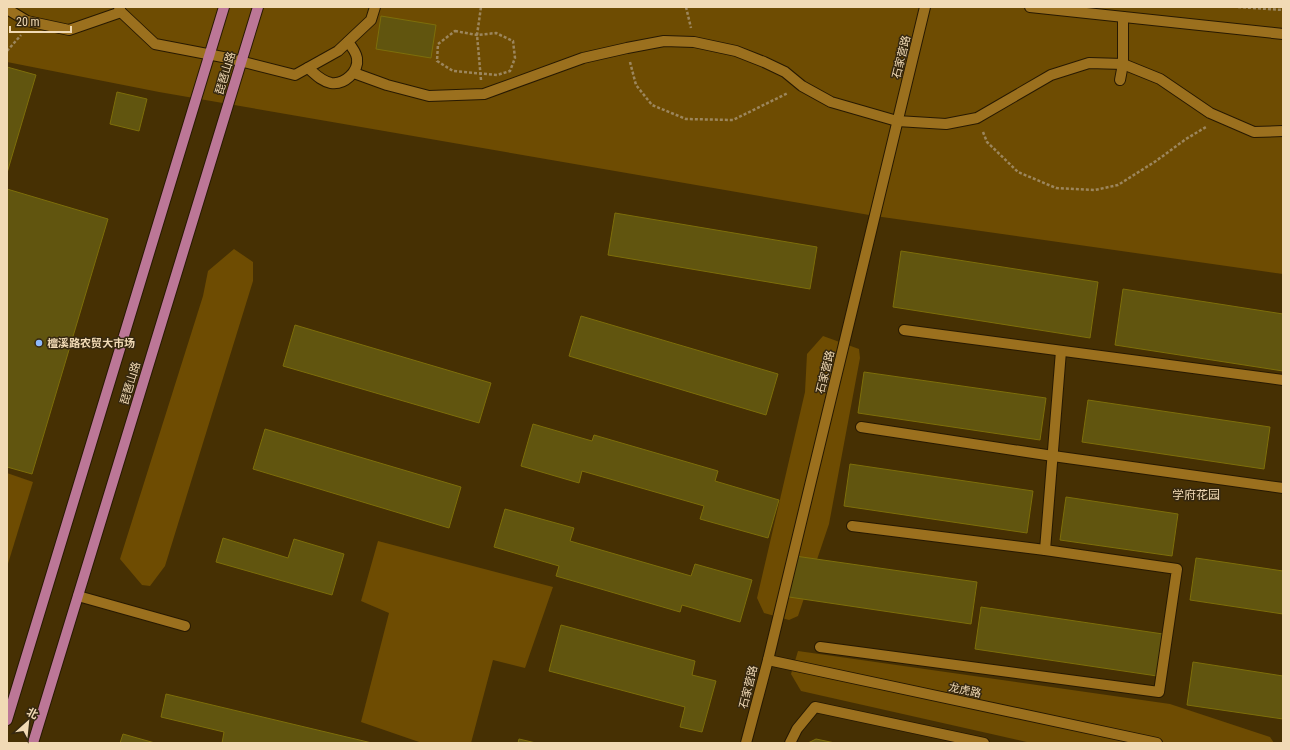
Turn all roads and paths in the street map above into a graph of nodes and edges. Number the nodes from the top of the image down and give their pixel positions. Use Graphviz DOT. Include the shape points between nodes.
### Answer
graph roads {
  1 [pos="224,7"];
  2 [pos="258,7"];
  3 [pos="375,7"];
  4 [pos="481,7"];
  5 [pos="686,7"];
  6 [pos="925,7"];
  7 [pos="1030,7"];
  8 [pos="1238,7"];
  9 [pos="7,9"];
  10 [pos="120,9"];
  11 [pos="1283,10"];
  12 [pos="1123,16"];
  13 [pos="27,21"];
  14 [pos="1283,34"];
  15 [pos="477,35"];
  16 [pos="348,42"];
  17 [pos="694,42"];
  18 [pos="627,48"];
  19 [pos="7,52"];
  20 [pos="211,55"];
  21 [pos="241,62"];
  22 [pos="1123,64"];
  23 [pos="308,68"];
  24 [pos="480,72"];
  25 [pos="354,73"];
  26 [pos="1120,80"];
  27 [pos="802,86"];
  28 [pos="484,94"];
  29 [pos="977,118"];
  30 [pos="1222,118"];
  31 [pos="898,121"];
  32 [pos="1283,131"];
  33 [pos="904,330"];
  34 [pos="1061,351"];
  35 [pos="1283,380"];
  36 [pos="861,427"];
  37 [pos="1053,456"];
  38 [pos="1283,488"];
  39 [pos="852,526"];
  40 [pos="1045,550"];
  41 [pos="78,596"];
  42 [pos="185,626"];
  43 [pos="820,647"];
  44 [pos="768,660"];
  45 [pos="7,720"];
  46 [pos="33,743"];
  47 [pos="746,743"];
  48 [pos="790,743"];
  49 [pos="984,743"];
  50 [pos="1157,743"];
  1 -- 20 [label="main road, 琵琶山路"];
  2 -- 21 [label="main road, 琵琶山路"];
  3 -- 16 [label="street" via="371,20"];
  4 -- 15 [label="path"];
  5 -- 17 [label="path"];
  6 -- 31 [label="street, 石家营路"];
  7 -- 12 [label="street"];
  8 -- 11 [label="path"];
  9 -- 13 [label="street"];
  10 -- 13 [label="street" via="68,30"];
  10 -- 20 [label="street" via="155,44"];
  12 -- 14 [label="street"];
  12 -- 22 [label="street"];
  13 -- 19 [label="path" via="23,33"];
  15 -- 24 [label="path"];
  15 -- 24 [label="path" via="496,33 513,41 515,58 510,70 497,75"];
  15 -- 24 [label="path" via="455,31 438,44 437,61 454,71"];
  16 -- 23 [label="street" via="338,51"];
  16 -- 25 [label="street" via="354,49 357,60"];
  17 -- 18 [label="street" via="664,41"];
  17 -- 27 [label="street" via="736,51 764,62 785,72"];
  18 -- 27 [label="path" via="636,85 652,105 686,119 733,120"];
  18 -- 28 [label="street" via="583,58"];
  20 -- 21 [label="street"];
  20 -- 45 [label="main road, 琵琶山路"];
  21 -- 23 [label="street" via="295,75"];
  21 -- 41 [label="main road, 琵琶山路"];
  22 -- 26 [label="street"];
  22 -- 29 [label="street" via="1089,63 1051,75"];
  22 -- 30 [label="street" via="1160,79 1210,113"];
  23 -- 25 [label="street" via="320,79 332,83 343,82"];
  24 -- 28 [label="path"];
  25 -- 28 [label="street" via="386,86 429,96"];
  27 -- 31 [label="street" via="831,102"];
  29 -- 30 [label="path" via="986,142 1018,172 1056,188 1095,190 1118,185"];
  29 -- 31 [label="street" via="946,124"];
  30 -- 32 [label="street" via="1254,132"];
  31 -- 44 [label="street, 石家营路"];
  33 -- 34 [label="street"];
  34 -- 35 [label="street"];
  34 -- 37 [label="street"];
  36 -- 37 [label="street"];
  37 -- 38 [label="street"];
  37 -- 40 [label="street"];
  39 -- 40 [label="street"];
  40 -- 43 [label="street" via="1177,569 1159,692"];
  41 -- 42 [label="street"];
  41 -- 46 [label="main road, 琵琶山路"];
  44 -- 47 [label="street, 石家营路"];
  44 -- 50 [label="street, 龙虎路"];
  48 -- 49 [label="street" via="797,729 815,708"];
}
